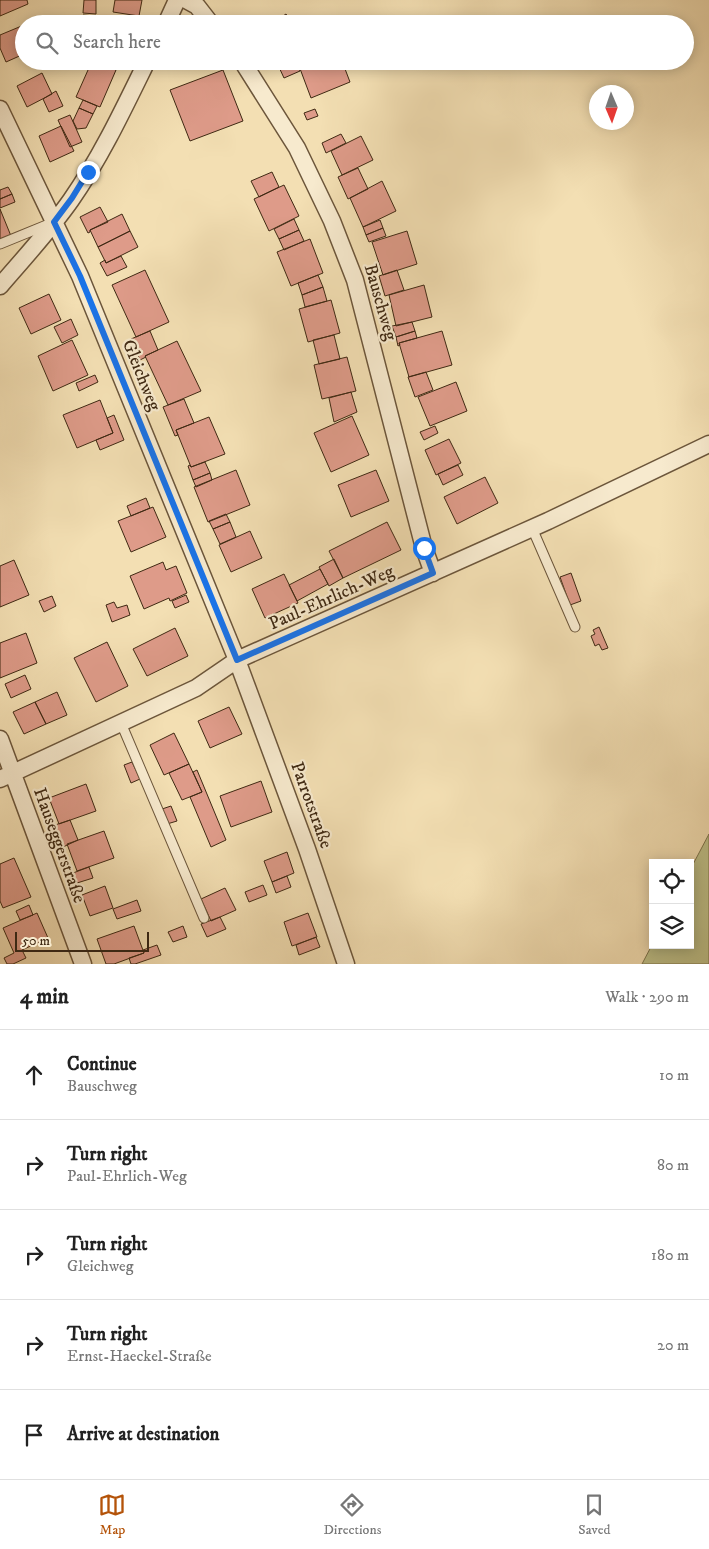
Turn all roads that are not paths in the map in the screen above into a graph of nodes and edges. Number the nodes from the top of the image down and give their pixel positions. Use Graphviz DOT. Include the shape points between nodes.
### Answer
graph roads {
  1 [pos="177,0"];
  2 [pos="186,0"];
  3 [pos="170,15"];
  4 [pos="204,15"];
  5 [pos="142,70"];
  6 [pos="248,70"];
  7 [pos="1,114"];
  8 [pos="54,222"];
  9 [pos="0,244"];
  10 [pos="0,286"];
  11 [pos="709,444"];
  12 [pos="532,528"];
  13 [pos="433,573"];
  14 [pos="575,627"];
  15 [pos="237,660"];
  16 [pos="121,723"];
  17 [pos="0,739"];
  18 [pos="7,777"];
  19 [pos="204,918"];
  20 [pos="83,964"];
  21 [pos="346,964"];
  1 -- 3 [label="street"];
  2 -- 4 [label="street"];
  5 -- 8 [label="street" via="99,154"];
  6 -- 13 [label="street, Bauschweg" via="297,148 332,221 355,280"];
  7 -- 8 [label="street, Gleichweg"];
  8 -- 9 [label="lane"];
  8 -- 10 [label="street"];
  8 -- 15 [label="street, Gleichweg" via="80,276"];
  11 -- 12 [label="street, Paul-Ehrlich-Weg"];
  12 -- 13 [label="street, Paul-Ehrlich-Weg"];
  12 -- 14 [label="lane"];
  13 -- 15 [label="street, Paul-Ehrlich-Weg"];
  15 -- 16 [label="street, Paul-Ehrlich-Weg" via="196,688"];
  15 -- 21 [label="street, Parrotstraße"];
  16 -- 18 [label="street, Paul-Ehrlich-Weg"];
  16 -- 19 [label="lane"];
  17 -- 18 [label="street, Hauseggerstraße"];
  18 -- 20 [label="street, Hauseggerstraße"];
}
